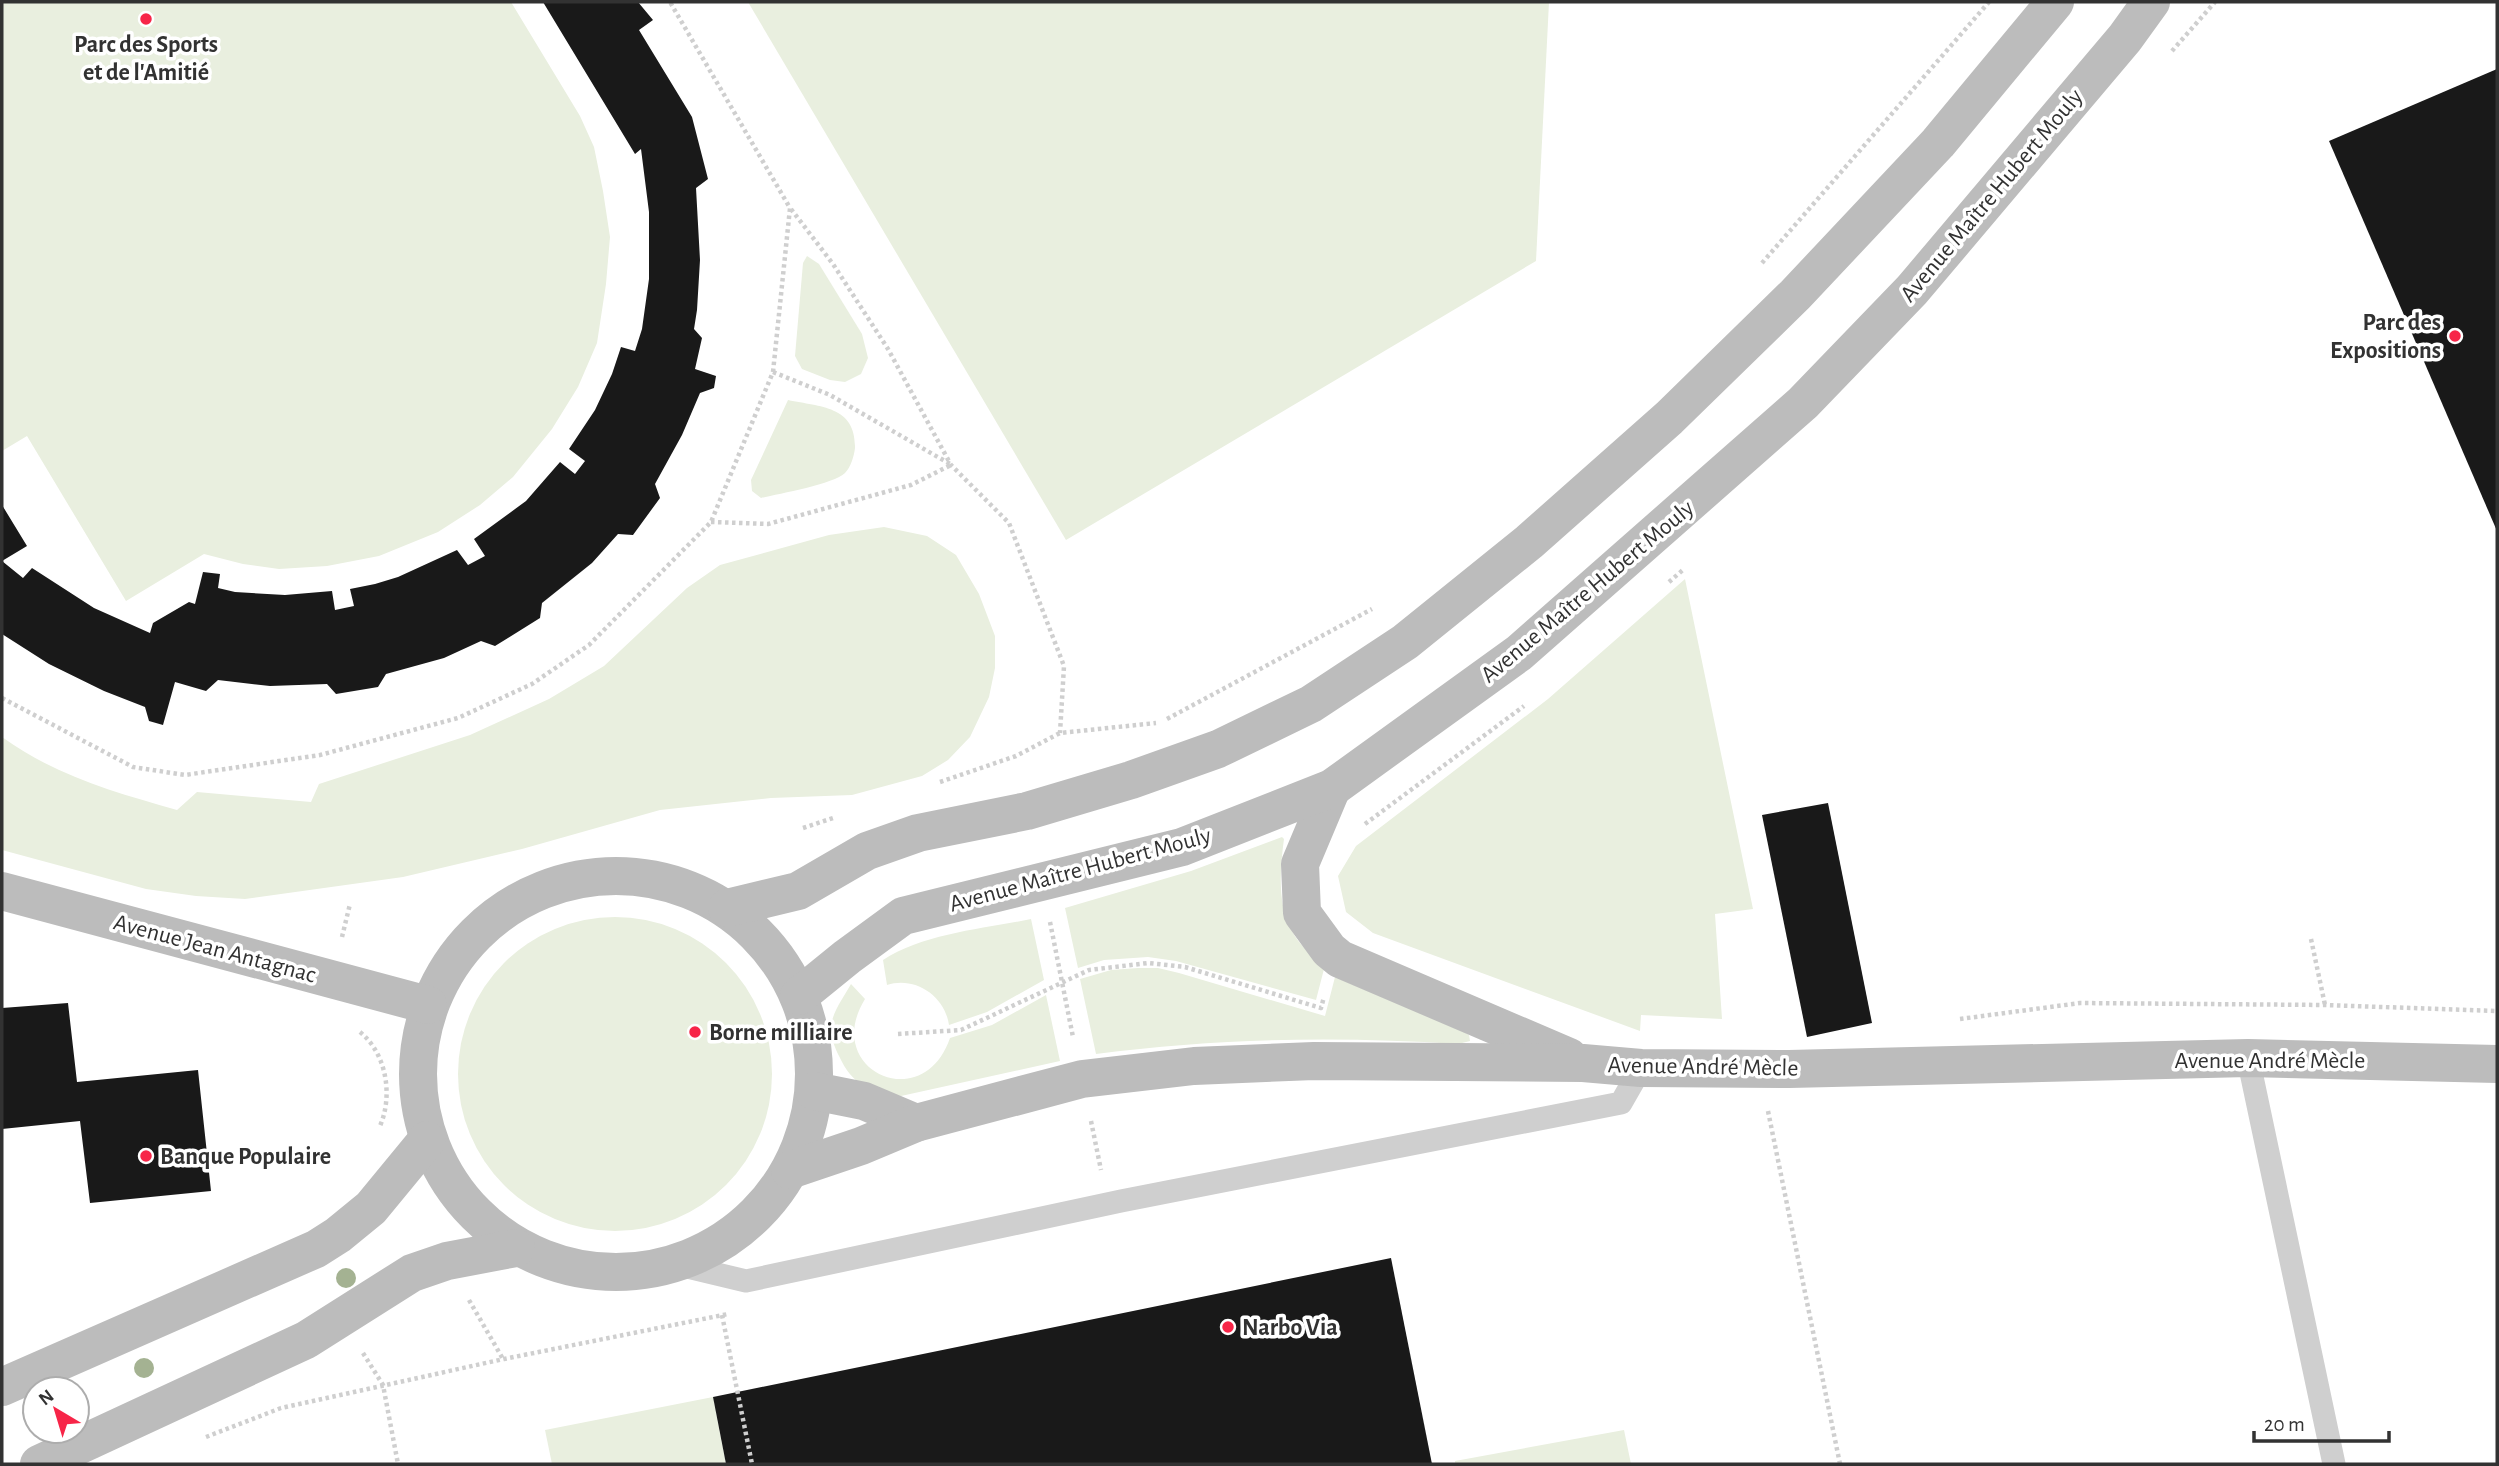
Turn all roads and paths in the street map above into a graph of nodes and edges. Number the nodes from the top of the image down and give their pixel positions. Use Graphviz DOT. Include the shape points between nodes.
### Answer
graph roads {
  1 [pos="670,2"];
  2 [pos="1989,2"];
  3 [pos="2055,2"];
  4 [pos="2151,2"];
  5 [pos="790,208"];
  6 [pos="1755,271"];
  7 [pos="773,372"];
  8 [pos="951,465"];
  9 [pos="711,522"];
  10 [pos="1373,608"];
  11 [pos="2,698"];
  12 [pos="1060,733"];
  13 [pos="928,786"];
  14 [pos="1332,788"];
  15 [pos="841,816"];
  16 [pos="803,828"];
  17 [pos="1041,881"];
  18 [pos="2,891"];
  19 [pos="727,908"];
  20 [pos="2311,939"];
  21 [pos="799,996"];
  22 [pos="2325,1005"];
  23 [pos="428,1006"];
  24 [pos="2497,1011"];
  25 [pos="1955,1020"];
  26 [pos="2248,1058"];
  27 [pos="1583,1063"];
  28 [pos="2497,1064"];
  29 [pos="1641,1068"];
  30 [pos="1758,1069"];
  31 [pos="1082,1079"];
  32 [pos="814,1091"];
  33 [pos="916,1123"];
  34 [pos="427,1140"];
  35 [pos="790,1170"];
  36 [pos="1108,1205"];
  37 [pos="516,1248"];
  38 [pos="675,1264"];
  39 [pos="722,1315"];
  40 [pos="341,1320"];
  41 [pos="2,1387"];
  42 [pos="39,1464"];
  43 [pos="398,1464"];
  44 [pos="752,1464"];
  45 [pos="1840,1464"];
  46 [pos="2334,1464"];
  1 -- 5 [label="path"];
  2 -- 6 [label="path"];
  3 -- 19 [label="main road" via="1938,143 1795,295 1669,418 1529,542 1405,642 1311,704 1218,749 1027,811 918,833 867,850 799,891"];
  4 -- 14 [label="main road, Avenue Maître Hubert Mouly" via="1912,290 1803,402 1520,653"];
  5 -- 7 [label="path"];
  5 -- 8 [label="path" via="888,349"];
  7 -- 8 [label="path" via="830,395"];
  7 -- 9 [label="path"];
  8 -- 9 [label="path" via="911,485 768,524"];
  8 -- 12 [label="path" via="1009,523 1064,666"];
  9 -- 11 [label="path" via="589,645 533,684 458,718 320,755 185,775 133,767"];
  10 -- 12 [label="path" via="1159,723"];
  12 -- 13 [label="path" via="1016,756"];
  14 -- 17 [label="main road, Avenue Maître Hubert Mouly" via="1182,847"];
  14 -- 27 [label="main road" via="1300,864 1302,913 1329,950 1340,959"];
  15 -- 16 [label="path"];
  17 -- 21 [label="main road, Avenue Maître Hubert Mouly" via="903,916"];
  17 -- 31 [label="path"];
  18 -- 23 [label="main road, Avenue Jean Antagnac"];
  19 -- 21 [label="main road" via="770,947"];
  19 -- 23 [label="main road" via="673,883 614,874 555,884 501,912 457,953"];
  20 -- 22 [label="path"];
  21 -- 32 [label="main road" via="813,1043"];
  22 -- 24 [label="path"];
  22 -- 25 [label="path" via="2080,1003"];
  23 -- 34 [label="main road" via="416,1073"];
  26 -- 28 [label="main road, Avenue André Mècle"];
  26 -- 30 [label="main road, Avenue André Mècle"];
  26 -- 46 [label="lane"];
  27 -- 29 [label="main road, Avenue André Mècle"];
  27 -- 31 [label="main road, Avenue André Mècle" via="1314,1061 1194,1066"];
  29 -- 30 [label="main road, Avenue André Mècle"];
  29 -- 36 [label="lane" via="1621,1102"];
  30 -- 45 [label="path"];
  31 -- 33 [label="main road, Avenue André Mècle"];
  31 -- 36 [label="path"];
  32 -- 33 [label="main road" via="864,1101"];
  32 -- 35 [label="main road" via="807,1132"];
  33 -- 35 [label="main road, Avenue André Mècle"];
  34 -- 37 [label="main road" via="448,1183 478,1219"];
  34 -- 41 [label="main road" via="371,1208 316,1250"];
  35 -- 38 [label="main road" via="745,1224 709,1250"];
  36 -- 38 [label="lane" via="746,1281"];
  37 -- 38 [label="main road" via="570,1268 605,1273"];
  37 -- 40 [label="main road" via="412,1273"];
  39 -- 44 [label="path"];
  40 -- 42 [label="main road"];
  40 -- 43 [label="path" via="383,1385"];
}
